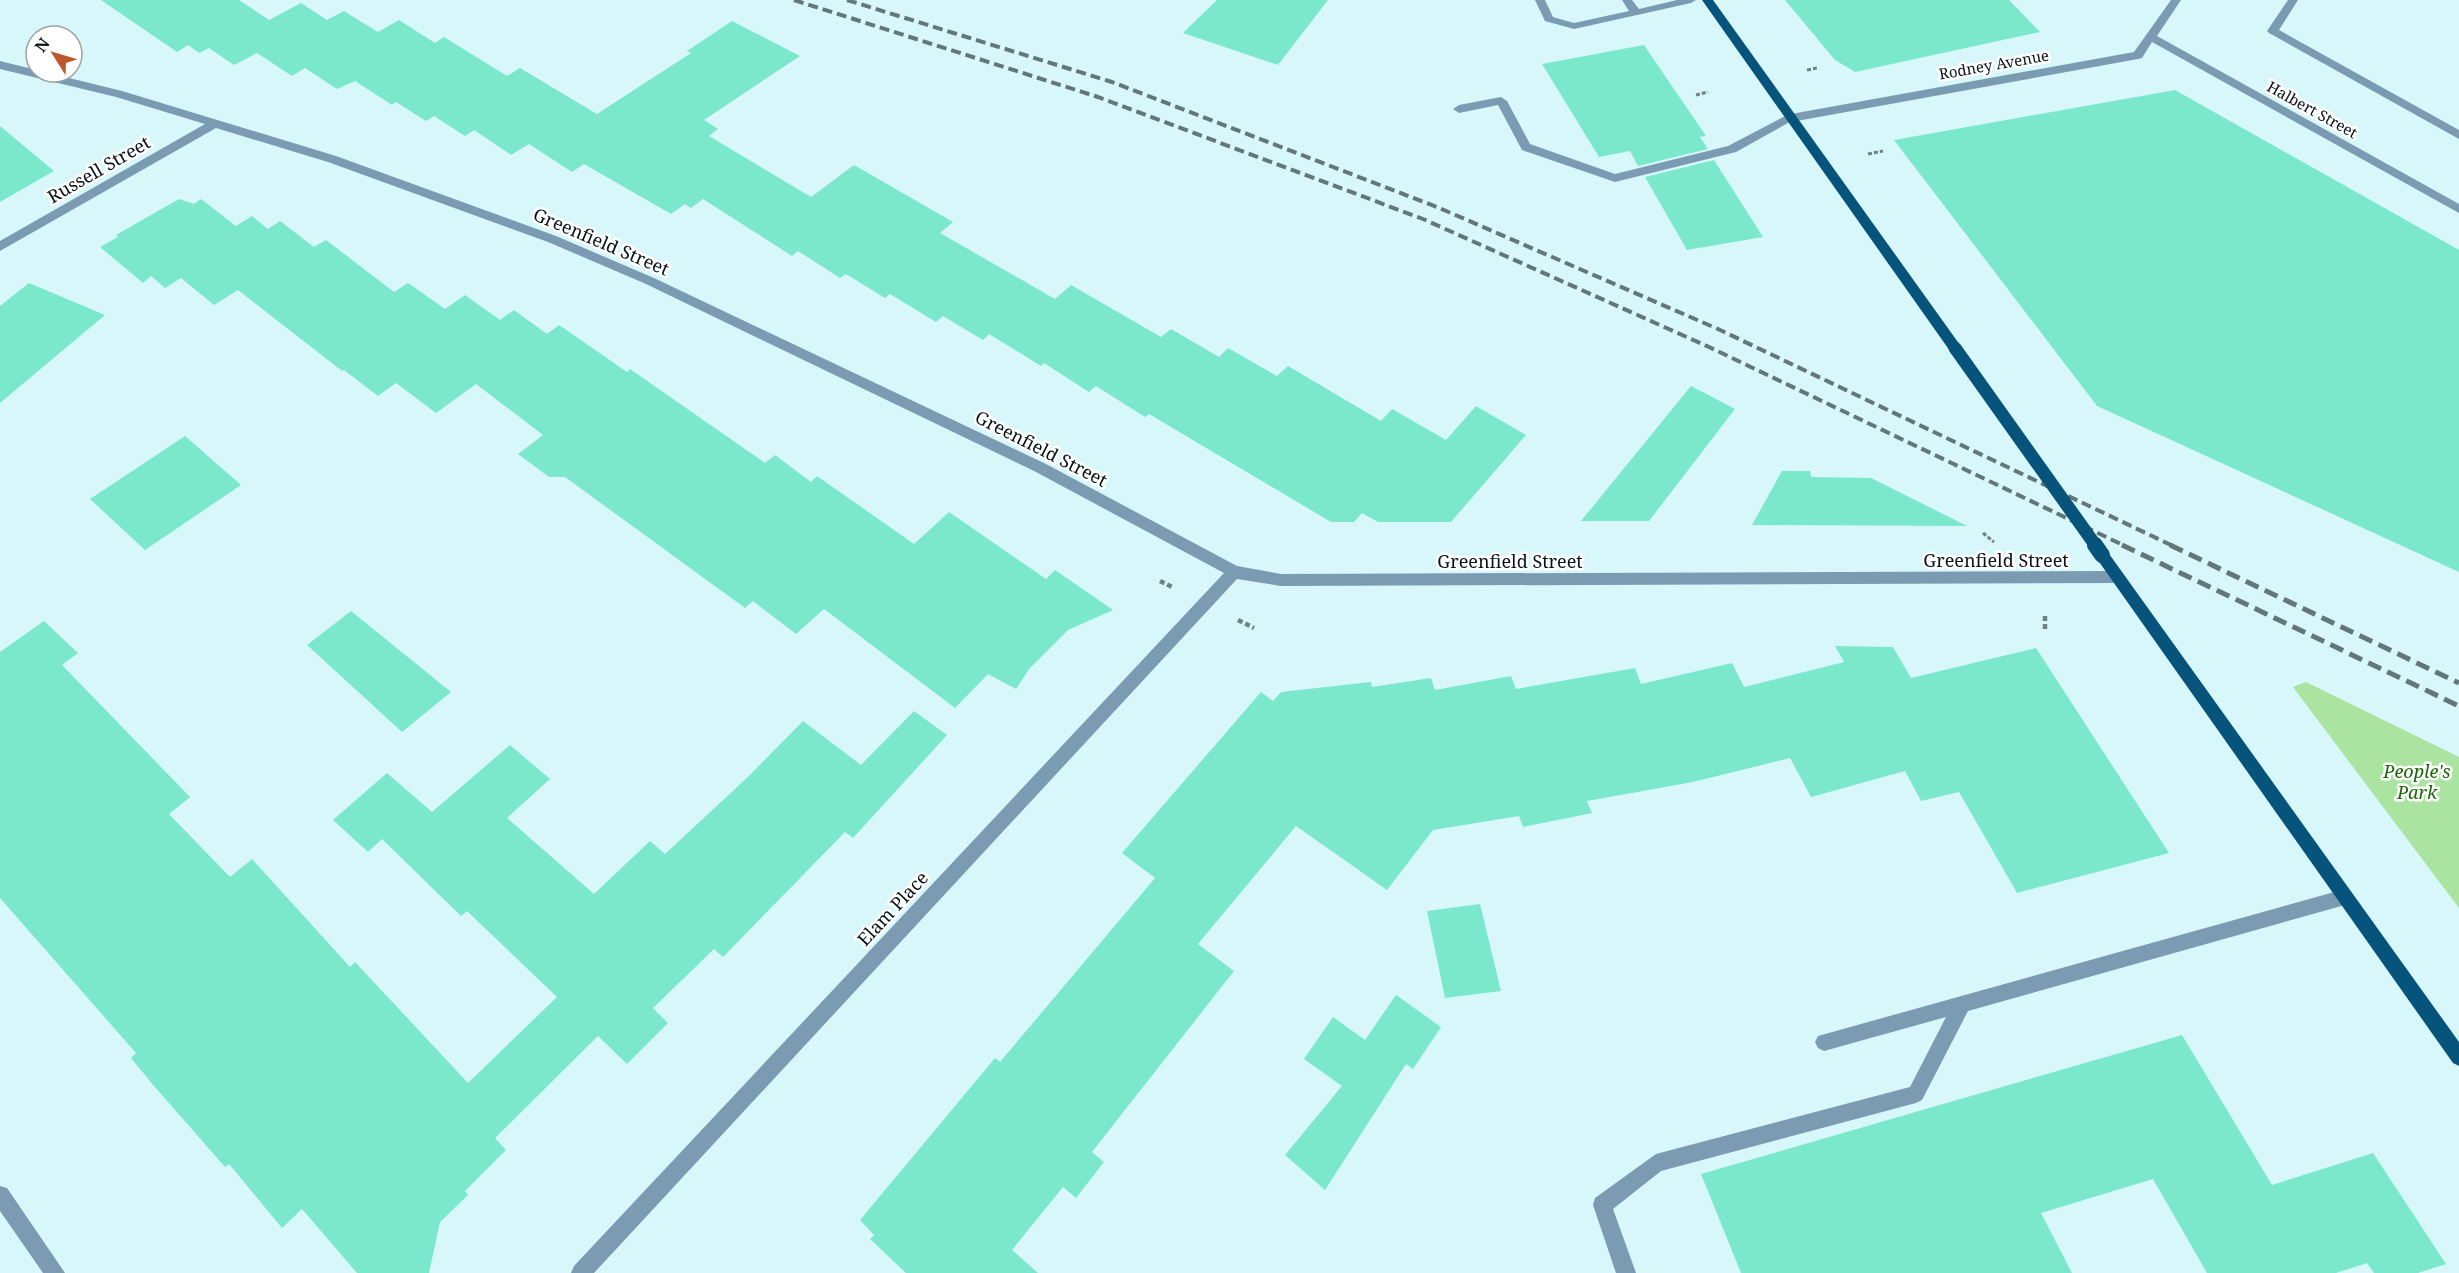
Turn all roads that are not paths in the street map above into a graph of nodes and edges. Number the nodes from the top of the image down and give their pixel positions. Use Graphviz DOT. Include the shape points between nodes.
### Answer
graph roads {
  1 [pos="1540,0"];
  2 [pos="1627,0"];
  3 [pos="1691,0"];
  4 [pos="1707,0"];
  5 [pos="2176,0"];
  6 [pos="2293,0"];
  7 [pos="1635,13"];
  8 [pos="2151,37"];
  9 [pos="0,65"];
  10 [pos="1459,109"];
  11 [pos="1791,118"];
  12 [pos="216,123"];
  13 [pos="2459,135"];
  14 [pos="2459,209"];
  15 [pos="0,247"];
  16 [pos="1234,572"];
  17 [pos="2117,577"];
  18 [pos="2345,897"];
  19 [pos="1962,1004"];
  20 [pos="1824,1042"];
  21 [pos="2459,1058"];
  22 [pos="0,1195"];
  23 [pos="55,1273"];
  24 [pos="580,1273"];
  25 [pos="1626,1273"];
  1 -- 7 [label="street" via="1549,19 1574,26"];
  2 -- 7 [label="street"];
  3 -- 7 [label="street"];
  4 -- 11 [label="main road"];
  5 -- 8 [label="street, Rodney Avenue"];
  6 -- 13 [label="street" via="2273,31"];
  8 -- 11 [label="street, Rodney Avenue" via="2138,55"];
  8 -- 14 [label="street, Halbert Street"];
  9 -- 12 [label="street, Greenfield Street"];
  10 -- 11 [label="street, Rodney Avenue" via="1501,101 1526,147 1615,177 1732,149"];
  11 -- 17 [label="main road, bridge"];
  12 -- 15 [label="street, Russell Street"];
  12 -- 16 [label="street, Greenfield Street" via="441,197 650,281 1041,468"];
  16 -- 17 [label="street, Greenfield Street" via="1281,580"];
  16 -- 24 [label="street, Elam Place"];
  17 -- 18 [label="main road"];
  18 -- 19 [label="street"];
  18 -- 21 [label="main road"];
  19 -- 20 [label="street"];
  19 -- 25 [label="street" via="1916,1094 1656,1164 1602,1205"];
  22 -- 23 [label="street"];
}
